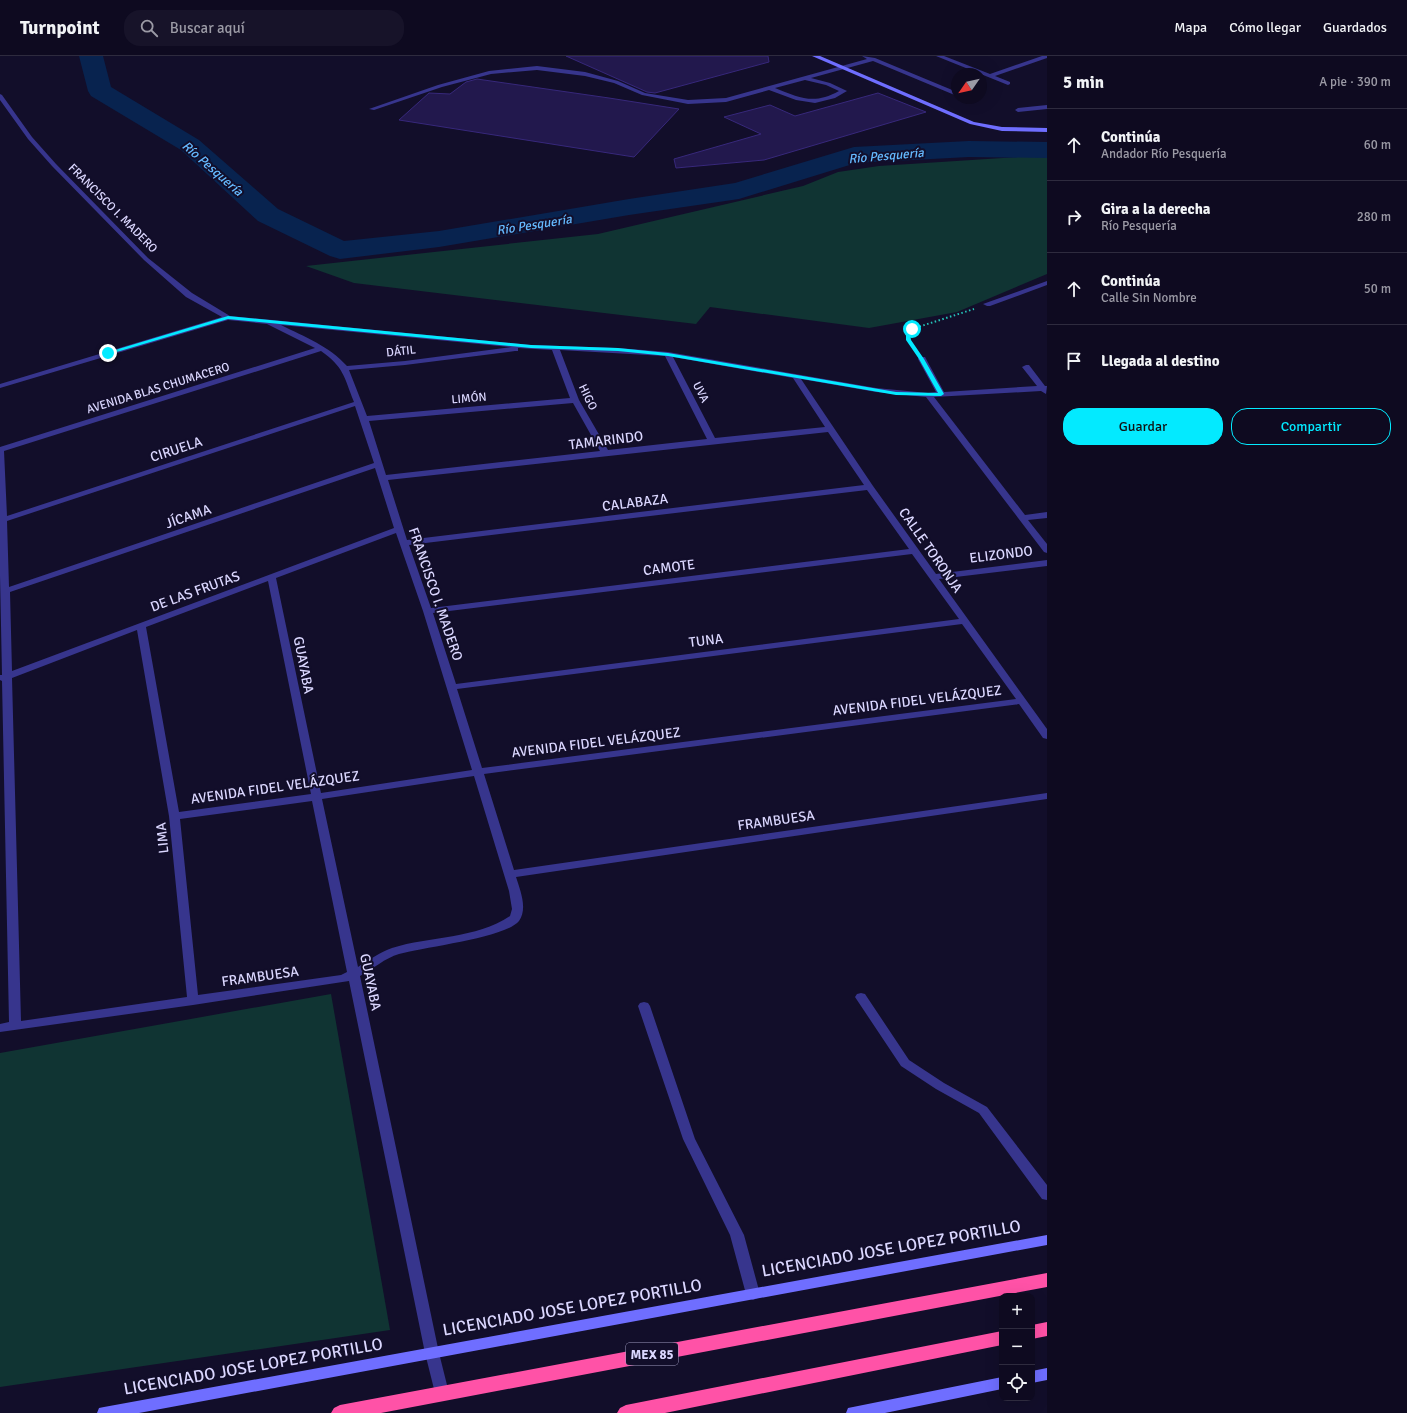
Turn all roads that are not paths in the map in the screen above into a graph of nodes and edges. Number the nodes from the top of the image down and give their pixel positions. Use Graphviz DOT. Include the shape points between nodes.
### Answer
graph roads {
  1 [pos="815,56"];
  2 [pos="865,56"];
  3 [pos="939,56"];
  4 [pos="1041,57"];
  5 [pos="873,59"];
  6 [pos="842,68"];
  7 [pos="990,76"];
  8 [pos="805,78"];
  9 [pos="814,82"];
  10 [pos="1008,83"];
  11 [pos="801,86"];
  12 [pos="770,88"];
  13 [pos="788,90"];
  14 [pos="951,92"];
  15 [pos="782,93"];
  16 [pos="0,96"];
  17 [pos="1047,107"];
  18 [pos="372,109"];
  19 [pos="1018,110"];
  20 [pos="1047,130"];
  21 [pos="1047,283"];
  22 [pos="987,304"];
  23 [pos="228,318"];
  24 [pos="267,321"];
  25 [pos="531,347"];
  26 [pos="322,348"];
  27 [pos="555,348"];
  28 [pos="668,354"];
  29 [pos="922,359"];
  30 [pos="1026,367"];
  31 [pos="345,368"];
  32 [pos="796,377"];
  33 [pos="0,386"];
  34 [pos="1046,390"];
  35 [pos="941,394"];
  36 [pos="928,395"];
  37 [pos="575,400"];
  38 [pos="358,403"];
  39 [pos="364,419"];
  40 [pos="831,429"];
  41 [pos="712,441"];
  42 [pos="0,450"];
  43 [pos="605,453"];
  44 [pos="378,464"];
  45 [pos="383,478"];
  46 [pos="869,486"];
  47 [pos="1047,515"];
  48 [pos="1022,518"];
  49 [pos="2,520"];
  50 [pos="399,529"];
  51 [pos="404,543"];
  52 [pos="1047,550"];
  53 [pos="914,551"];
  54 [pos="1047,563"];
  55 [pos="934,577"];
  56 [pos="272,578"];
  57 [pos="5,591"];
  58 [pos="428,611"];
  59 [pos="964,621"];
  60 [pos="141,626"];
  61 [pos="3,678"];
  62 [pos="452,687"];
  63 [pos="1022,701"];
  64 [pos="1047,736"];
  65 [pos="478,772"];
  66 [pos="1047,796"];
  67 [pos="316,797"];
  68 [pos="174,816"];
  69 [pos="510,874"];
  70 [pos="514,919"];
  71 [pos="354,976"];
  72 [pos="861,997"];
  73 [pos="194,1001"];
  74 [pos="644,1006"];
  75 [pos="15,1026"];
  76 [pos="0,1028"];
  77 [pos="1047,1195"];
  78 [pos="1047,1240"];
  79 [pos="1047,1280"];
  80 [pos="753,1294"];
  81 [pos="1047,1329"];
  82 [pos="1035,1331"];
  83 [pos="999,1338"];
  84 [pos="432,1354"];
  85 [pos="1047,1374"];
  86 [pos="1035,1376"];
  87 [pos="999,1384"];
  88 [pos="442,1393"];
  89 [pos="892,1409"];
  90 [pos="104,1413"];
  91 [pos="340,1413"];
  92 [pos="626,1413"];
  93 [pos="853,1413"];
  1 -- 6 [label="street"];
  2 -- 5 [label="street"];
  3 -- 7 [label="street"];
  4 -- 7 [label="street"];
  5 -- 6 [label="street"];
  5 -- 14 [label="street"];
  6 -- 8 [label="street"];
  6 -- 20 [label="street" via="972,123 997,128"];
  7 -- 10 [label="street"];
  8 -- 9 [label="street"];
  8 -- 12 [label="street"];
  9 -- 11 [label="street"];
  9 -- 15 [label="street" via="828,84 844,91 819,102 804,101"];
  12 -- 15 [label="street"];
  12 -- 18 [label="street" via="726,100 688,102 644,94 616,82 585,74 537,68 491,72"];
  13 -- 15 [label="street"];
  16 -- 23 [label="street, FRANCISCO I. MADERO" via="30,138 54,165 146,259 189,295"];
  17 -- 19 [label="street"];
  21 -- 22 [label="street"];
  23 -- 24 [label="street"];
  23 -- 33 [label="street"];
  24 -- 25 [label="street"];
  24 -- 26 [label="street, FRANCISCO I. MADERO"];
  25 -- 27 [label="street"];
  25 -- 31 [label="street, DÁTIL"];
  26 -- 31 [label="street, FRANCISCO I. MADERO"];
  26 -- 42 [label="street, AVENIDA BLAS CHUMACERO"];
  27 -- 28 [label="street"];
  27 -- 37 [label="street, HIGO"];
  28 -- 32 [label="street"];
  28 -- 41 [label="street, UVA"];
  29 -- 35 [label="street"];
  30 -- 34 [label="street"];
  31 -- 38 [label="street, FRANCISCO I. MADERO"];
  32 -- 36 [label="street" via="896,393"];
  32 -- 40 [label="street, CALLE TORONJA"];
  34 -- 35 [label="street"];
  35 -- 36 [label="street"];
  36 -- 48 [label="street"];
  37 -- 39 [label="street, LIMÓN"];
  37 -- 43 [label="street, HIGO"];
  38 -- 39 [label="street, FRANCISCO I. MADERO"];
  38 -- 49 [label="street, CIRUELA"];
  39 -- 44 [label="street, FRANCISCO I. MADERO"];
  40 -- 41 [label="street, TAMARINDO"];
  40 -- 46 [label="street, CALLE TORONJA"];
  41 -- 43 [label="street, TAMARINDO"];
  42 -- 49 [label="street"];
  43 -- 45 [label="street, TAMARINDO"];
  44 -- 45 [label="street, FRANCISCO I. MADERO"];
  44 -- 57 [label="street, JÍCAMA"];
  45 -- 50 [label="street, FRANCISCO I. MADERO"];
  46 -- 51 [label="street, CALABAZA"];
  46 -- 53 [label="street, CALLE TORONJA"];
  47 -- 48 [label="street"];
  48 -- 52 [label="street"];
  49 -- 57 [label="street"];
  50 -- 51 [label="street, FRANCISCO I. MADERO"];
  50 -- 56 [label="street, DE LAS FRUTAS"];
  51 -- 58 [label="street, FRANCISCO I. MADERO"];
  53 -- 55 [label="street, CALLE TORONJA"];
  53 -- 58 [label="street, CAMOTE"];
  54 -- 55 [label="street, ELIZONDO"];
  55 -- 59 [label="street, CALLE TORONJA"];
  56 -- 60 [label="street, DE LAS FRUTAS"];
  56 -- 67 [label="street, GUAYABA"];
  57 -- 61 [label="street"];
  58 -- 62 [label="street, FRANCISCO I. MADERO"];
  59 -- 62 [label="street, TUNA"];
  59 -- 63 [label="street, CALLE TORONJA"];
  60 -- 61 [label="street, DE LAS FRUTAS"];
  60 -- 68 [label="street, LIMA"];
  61 -- 75 [label="street"];
  62 -- 65 [label="street, FRANCISCO I. MADERO"];
  63 -- 64 [label="street, CALLE TORONJA"];
  63 -- 65 [label="street, AVENIDA FIDEL VELÁZQUEZ"];
  65 -- 67 [label="street, AVENIDA FIDEL VELÁZQUEZ"];
  65 -- 69 [label="street, FRANCISCO I. MADERO"];
  66 -- 69 [label="street, FRAMBUESA"];
  67 -- 68 [label="street, AVENIDA FIDEL VELÁZQUEZ"];
  67 -- 71 [label="street, GUAYABA"];
  68 -- 73 [label="street, LIMA"];
  69 -- 70 [label="street, FRANCISCO I. MADERO" via="517,904"];
  70 -- 71 [label="street, FRAMBUESA" via="495,929 384,955"];
  71 -- 73 [label="street, FRAMBUESA" via="342,980"];
  71 -- 84 [label="street, GUAYABA"];
  72 -- 77 [label="street" via="905,1063 983,1110"];
  73 -- 75 [label="street, FRAMBUESA"];
  74 -- 80 [label="street" via="689,1139 737,1235"];
  75 -- 76 [label="street, FRAMBUESA"];
  78 -- 80 [label="street, LICENCIADO JOSE LOPEZ PORTILLO"];
  79 -- 88 [label="highway, MEX 85"];
  80 -- 84 [label="street, LICENCIADO JOSE LOPEZ PORTILLO"];
  81 -- 82 [label="highway"];
  83 -- 92 [label="highway"];
  84 -- 88 [label="street, GUAYABA"];
  84 -- 90 [label="street, LICENCIADO JOSE LOPEZ PORTILLO"];
  85 -- 86 [label="street"];
  87 -- 89 [label="street"];
  88 -- 91 [label="highway, MEX 85"];
  89 -- 93 [label="street"];
}
